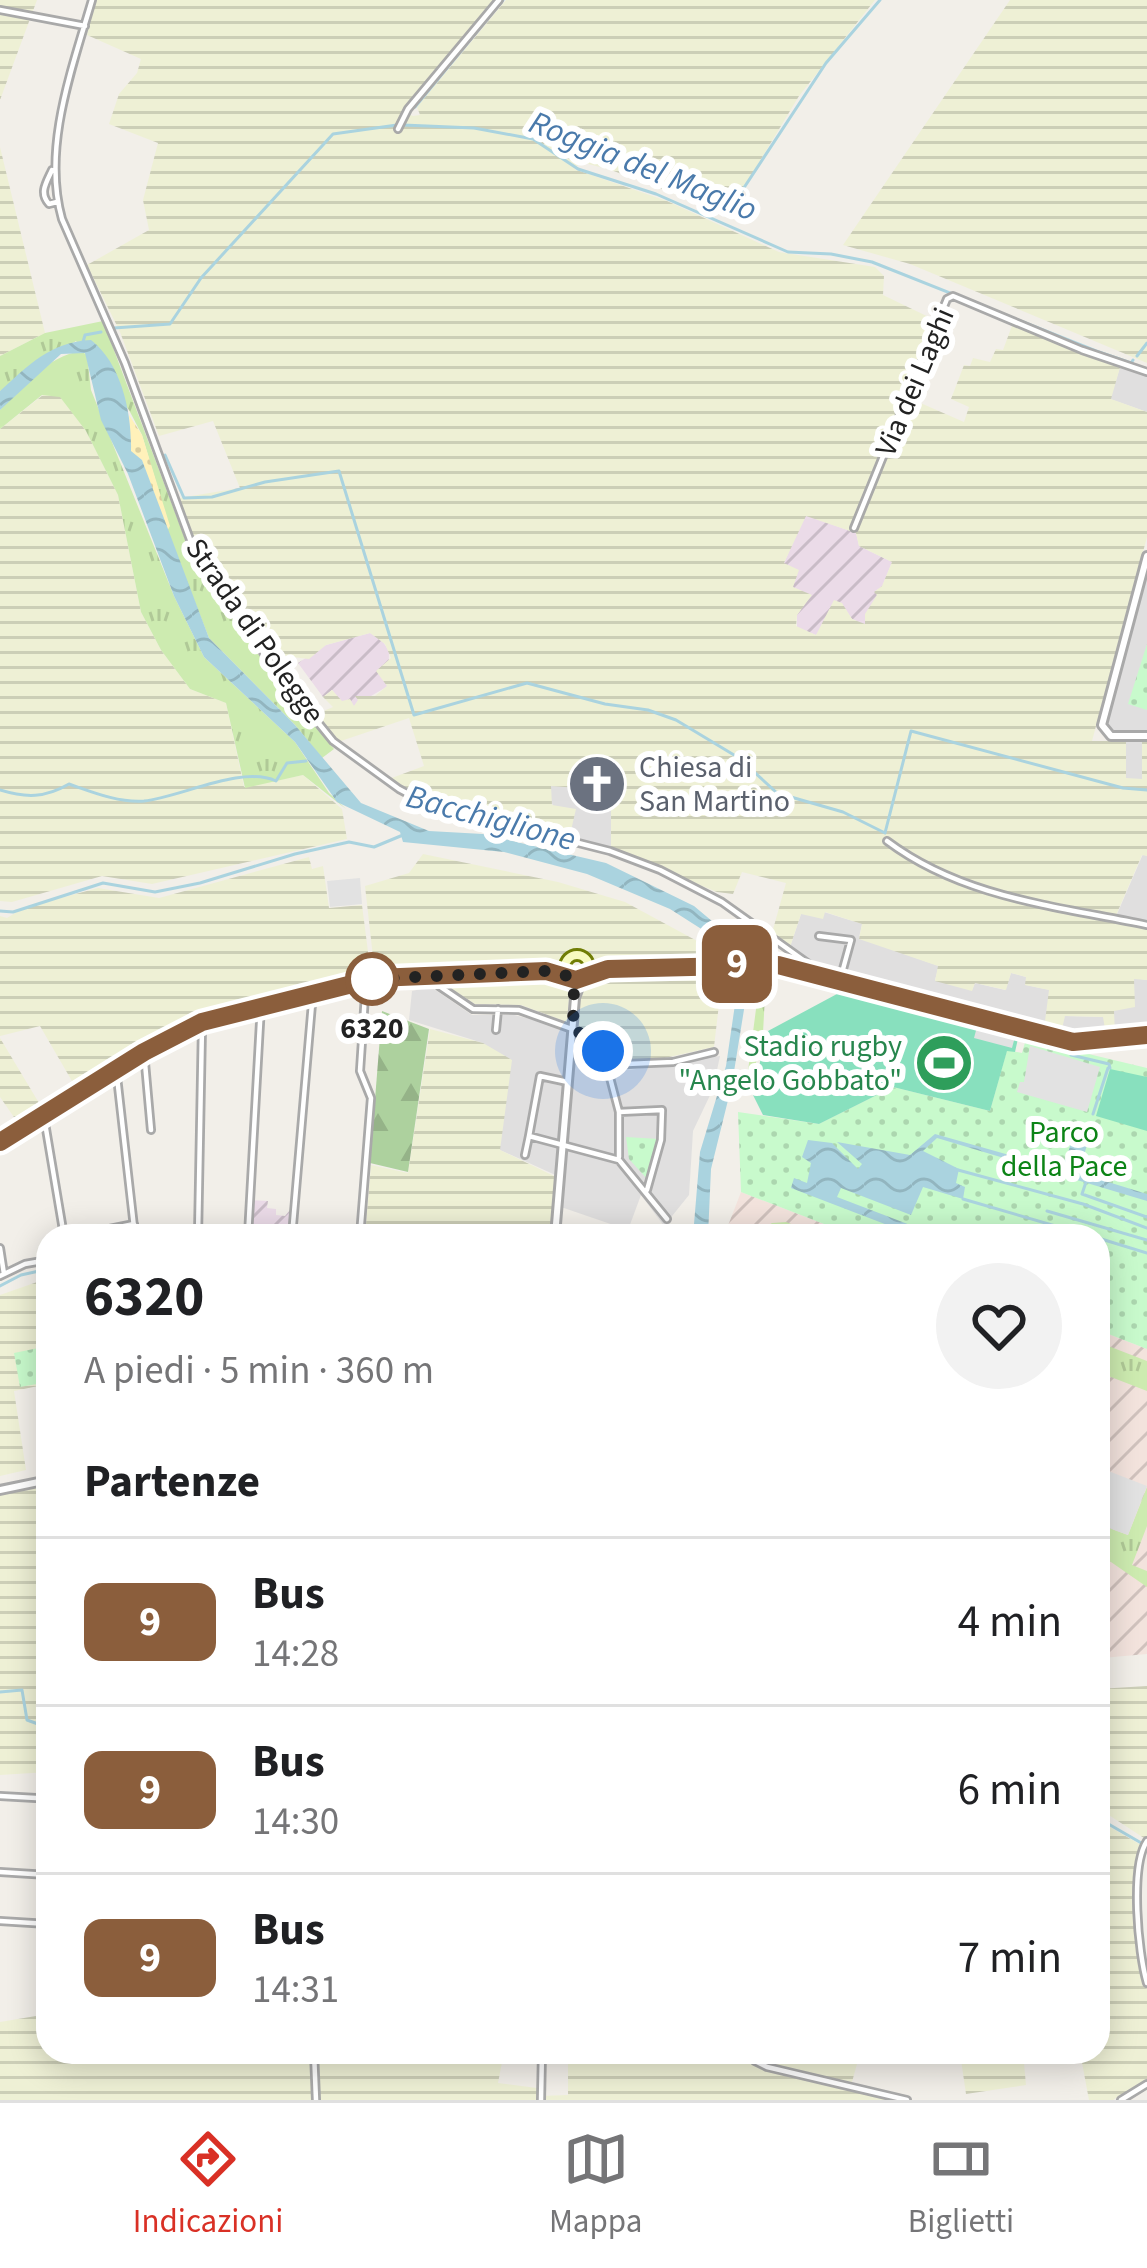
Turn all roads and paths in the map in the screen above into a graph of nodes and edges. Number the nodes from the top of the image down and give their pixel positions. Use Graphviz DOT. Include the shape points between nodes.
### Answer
graph roads {
  1 [pos="92,0"];
  2 [pos="499,0"];
  3 [pos="0,10"];
  4 [pos="85,26"];
  5 [pos="398,129"];
  6 [pos="54,165"];
  7 [pos="57,202"];
  8 [pos="1147,372"];
  9 [pos="854,528"];
  10 [pos="1147,556"];
  11 [pos="1134,604"];
  12 [pos="1147,608"];
  13 [pos="1147,736"];
  14 [pos="887,841"];
  15 [pos="1147,925"];
  16 [pos="818,936"];
  17 [pos="566,962"];
  18 [pos="588,962"];
  19 [pos="798,965"];
  20 [pos="608,969"];
  21 [pos="546,971"];
  22 [pos="569,977"];
  23 [pos="584,977"];
  24 [pos="839,979"];
  25 [pos="366,980"];
  26 [pos="439,986"];
  27 [pos="313,992"];
  28 [pos="575,998"];
  29 [pos="261,1005"];
  30 [pos="498,1010"];
  31 [pos="202,1022"];
  32 [pos="572,1029"];
  33 [pos="496,1030"];
  34 [pos="1147,1035"];
  35 [pos="603,1051"];
  36 [pos="144,1052"];
  37 [pos="714,1052"];
  38 [pos="116,1069"];
  39 [pos="568,1082"];
  40 [pos="619,1112"];
  41 [pos="44,1114"];
  42 [pos="151,1130"];
  43 [pos="529,1136"];
  44 [pos="0,1142"];
  45 [pos="563,1146"];
  46 [pos="525,1155"];
  47 [pos="619,1160"];
  48 [pos="647,1190"];
  49 [pos="667,1219"];
  50 [pos="62,1224"];
  51 [pos="134,1224"];
  52 [pos="199,1224"];
  53 [pos="249,1224"];
  54 [pos="293,1224"];
  55 [pos="361,1224"];
  56 [pos="556,1224"];
  57 [pos="0,1248"];
  58 [pos="36,1262"];
  59 [pos="2,1275"];
  60 [pos="36,1482"];
  61 [pos="0,1490"];
  62 [pos="0,1796"];
  63 [pos="36,1798"];
  64 [pos="1146,1842"];
  65 [pos="0,1872"];
  66 [pos="36,1875"];
  67 [pos="0,1921"];
  68 [pos="36,1923"];
  69 [pos="1147,1983"];
  70 [pos="314,2064"];
  71 [pos="542,2064"];
  72 [pos="761,2064"];
  73 [pos="1147,2084"];
  74 [pos="316,2100"];
  75 [pos="541,2100"];
  76 [pos="908,2100"];
  77 [pos="1121,2100"];
  1 -- 4 [label="street, Strada di Polegge"];
  2 -- 5 [label="street"];
  3 -- 4 [label="street"];
  4 -- 6 [label="street, Strada di Polegge"];
  6 -- 7 [label="street, Strada di Polegge"];
  6 -- 7 [label="street" via="43,190 49,204"];
  7 -- 19 [label="street, Strada di Polegge" via="195,553 333,741 429,805 660,870 722,902"];
  8 -- 9 [label="street, Via dei Laghi" via="952,296"];
  10 -- 11 [label="street"];
  11 -- 12 [label="street"];
  11 -- 13 [label="street" via="1102,725 1111,736"];
  14 -- 15 [label="street" via="982,890"];
  16 -- 24 [label="street" via="851,940"];
  17 -- 18 [label="main road" via="577,955"];
  17 -- 21 [label="main road"];
  17 -- 22 [label="main road"];
  18 -- 20 [label="main road"];
  18 -- 23 [label="main road"];
  19 -- 20 [label="main road"];
  19 -- 24 [label="main road"];
  19 -- 24 [label="main road"];
  20 -- 23 [label="main road"];
  21 -- 22 [label="main road"];
  21 -- 25 [label="main road"];
  22 -- 23 [label="main road"];
  22 -- 28 [label="street"];
  23 -- 28 [label="street"];
  24 -- 34 [label="main road" via="1073,1042"];
  25 -- 27 [label="main road"];
  25 -- 55 [label="street" via="360,1071 371,1098"];
  26 -- 30 [label="street" via="472,1009"];
  27 -- 29 [label="main road"];
  27 -- 54 [label="street"];
  28 -- 32 [label="street"];
  29 -- 31 [label="main road"];
  29 -- 53 [label="street"];
  30 -- 32 [label="street"];
  30 -- 33 [label="street"];
  31 -- 36 [label="main road"];
  31 -- 52 [label="street"];
  32 -- 35 [label="street"];
  32 -- 39 [label="street"];
  35 -- 37 [label="street" via="643,1066"];
  35 -- 40 [label="street"];
  36 -- 38 [label="main road"];
  36 -- 42 [label="street"];
  38 -- 41 [label="main road"];
  38 -- 51 [label="street"];
  39 -- 43 [label="street" via="540,1076"];
  39 -- 45 [label="street"];
  40 -- 47 [label="street"];
  40 -- 48 [label="street" via="662,1110"];
  41 -- 44 [label="main road"];
  41 -- 50 [label="street"];
  43 -- 45 [label="street"];
  43 -- 46 [label="street"];
  45 -- 47 [label="street"];
  45 -- 56 [label="street"];
  47 -- 48 [label="street"];
  48 -- 49 [label="street"];
  57 -- 59 [label="street"];
  58 -- 59 [label="street"];
  60 -- 61 [label="street"];
  62 -- 63 [label="street"];
  64 -- 69 [label="street" via="1140,1852"];
  65 -- 66 [label="street"];
  67 -- 68 [label="street"];
  70 -- 74 [label="street"];
  71 -- 75 [label="street"];
  72 -- 76 [label="street"];
  73 -- 77 [label="street"];
}
